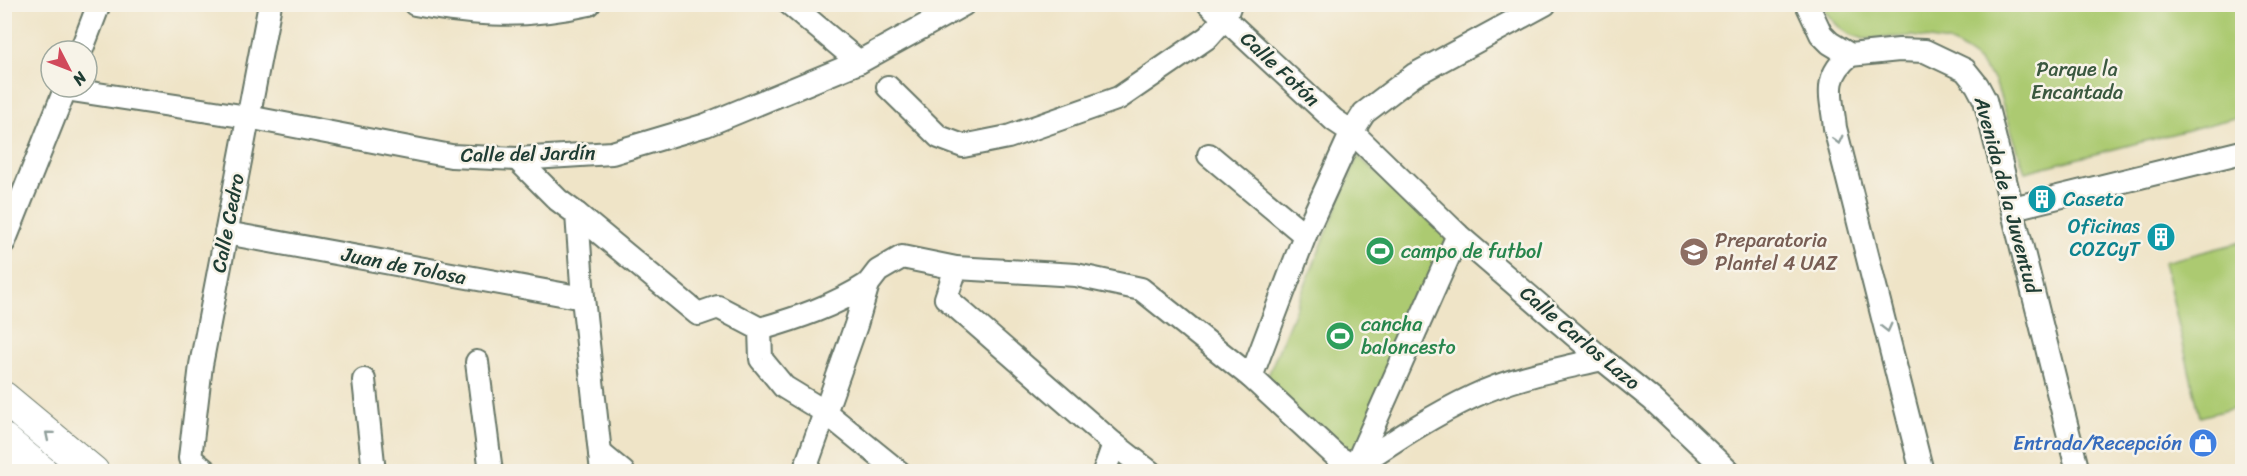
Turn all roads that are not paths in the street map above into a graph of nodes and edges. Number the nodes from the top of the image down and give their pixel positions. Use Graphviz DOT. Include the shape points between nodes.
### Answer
graph roads {
  1 [pos="99,4"];
  2 [pos="270,4"];
  3 [pos="415,4"];
  4 [pos="590,4"];
  5 [pos="790,4"];
  6 [pos="964,4"];
  7 [pos="1545,4"];
  8 [pos="1807,4"];
  9 [pos="1221,9"];
  10 [pos="86,39"];
  11 [pos="1850,55"];
  12 [pos="859,62"];
  13 [pos="888,87"];
  14 [pos="99,93"];
  15 [pos="62,99"];
  16 [pos="248,117"];
  17 [pos="1352,132"];
  18 [pos="2242,152"];
  19 [pos="1209,156"];
  20 [pos="518,159"];
  21 [pos="2013,208"];
  22 [pos="577,214"];
  23 [pos="226,233"];
  24 [pos="1305,235"];
  25 [pos="1458,235"];
  26 [pos="4,242"];
  27 [pos="956,268"];
  28 [pos="868,284"];
  29 [pos="583,298"];
  30 [pos="760,329"];
  31 [pos="1602,359"];
  32 [pos="477,362"];
  33 [pos="1251,377"];
  34 [pos="364,380"];
  35 [pos="4,398"];
  36 [pos="825,412"];
  37 [pos="4,441"];
  38 [pos="1114,444"];
  39 [pos="601,462"];
  40 [pos="1355,469"];
  41 [pos="42,471"];
  42 [pos="93,471"];
  43 [pos="207,471"];
  44 [pos="374,471"];
  45 [pos="490,471"];
  46 [pos="623,471"];
  47 [pos="804,471"];
  48 [pos="899,471"];
  49 [pos="1104,471"];
  50 [pos="1150,471"];
  51 [pos="1729,471"];
  52 [pos="1922,471"];
  53 [pos="2078,471"];
  1 -- 10 [label="street"];
  2 -- 16 [label="street, Calle Cedro"];
  3 -- 4 [label="street" via="526,15"];
  5 -- 12 [label="street"];
  6 -- 12 [label="street, Calle del Jardín"];
  7 -- 17 [label="street" via="1414,75 1364,112"];
  8 -- 11 [label="street" via="1821,34"];
  9 -- 13 [label="street" via="1208,37 1119,98 1008,137 963,146 939,137"];
  9 -- 17 [label="street, Calle Fotón" via="1334,120"];
  11 -- 21 [label="street, Avenida de la Juventud" via="1920,50 1965,70 1985,100"];
  11 -- 52 [label="street, one-way" via="1838,65 1830,82 1835,128"];
  12 -- 20 [label="street, Calle del Jardín" via="706,125 612,153"];
  14 -- 16 [label="street, Calle del Jardín"];
  15 -- 26 [label="street, Calle del Jardín"];
  16 -- 20 [label="street, Calle del Jardín" via="451,156"];
  16 -- 23 [label="street, Calle Cedro"];
  17 -- 24 [label="street"];
  17 -- 25 [label="street, Calle Carlos Lazo"];
  18 -- 21 [label="street"];
  19 -- 24 [label="street"];
  20 -- 22 [label="street"];
  21 -- 53 [label="street, Avenida de la Juventud"];
  22 -- 29 [label="street"];
  22 -- 30 [label="street" via="698,314 718,307"];
  23 -- 29 [label="street, Juan de Tolosa"];
  23 -- 43 [label="street, Calle Cedro" via="201,365 190,458"];
  24 -- 33 [label="street"];
  25 -- 31 [label="street, Calle Carlos Lazo"];
  25 -- 40 [label="street"];
  27 -- 28 [label="street" via="902,257 878,270"];
  27 -- 33 [label="street" via="1076,275 1141,289"];
  27 -- 38 [label="street" via="946,298"];
  28 -- 30 [label="street" via="799,318"];
  28 -- 36 [label="street"];
  29 -- 39 [label="street"];
  30 -- 36 [label="street" via="761,359 784,387"];
  31 -- 40 [label="street" via="1475,395 1416,426"];
  31 -- 51 [label="street, Calle Carlos Lazo"];
  32 -- 45 [label="street"];
  33 -- 40 [label="street"];
  34 -- 44 [label="street"];
  42 -- 35 [label="street, one-way"];
  36 -- 47 [label="street"];
  36 -- 48 [label="street"];
  37 -- 41 [label="street"];
  38 -- 49 [label="street"];
  38 -- 50 [label="street"];
  39 -- 46 [label="street"];
}
